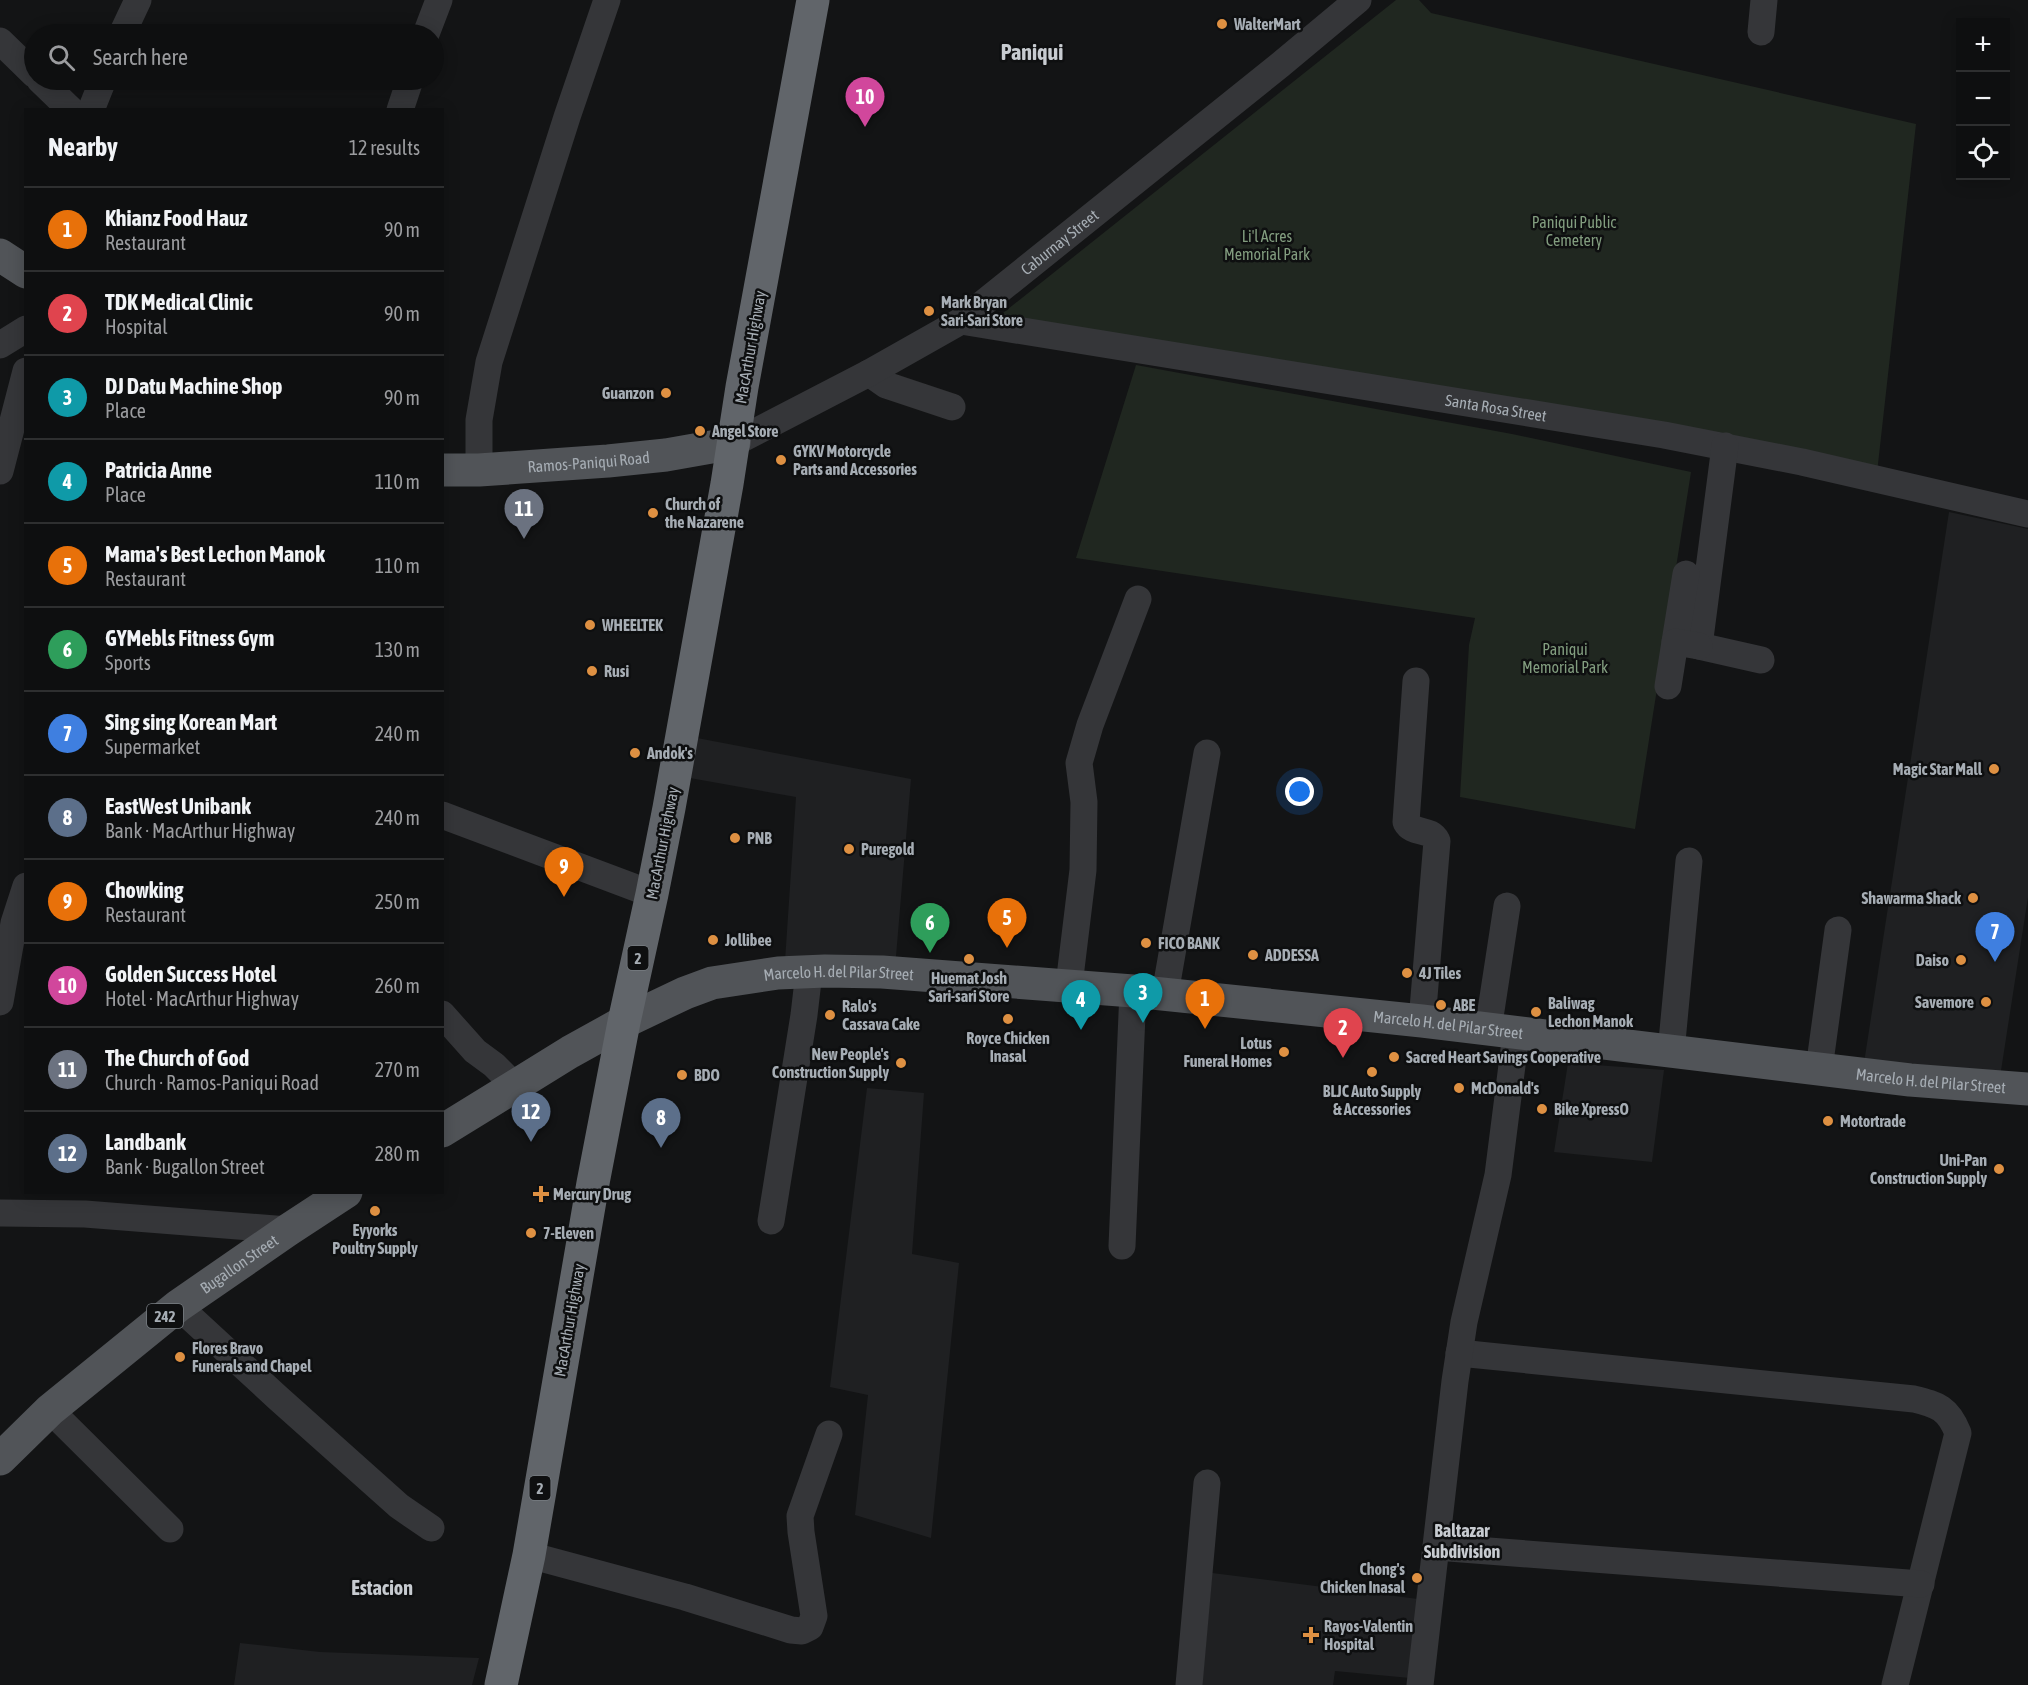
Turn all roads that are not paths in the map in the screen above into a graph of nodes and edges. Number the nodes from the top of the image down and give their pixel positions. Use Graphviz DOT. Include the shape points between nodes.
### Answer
graph roads {
  1 [pos="138,0"];
  2 [pos="439,0"];
  3 [pos="607,0"];
  4 [pos="813,0"];
  5 [pos="1358,0"];
  6 [pos="1764,0"];
  7 [pos="127,24"];
  8 [pos="430,24"];
  9 [pos="1761,32"];
  10 [pos="0,41"];
  11 [pos="24,64"];
  12 [pos="50,90"];
  13 [pos="99,90"];
  14 [pos="407,90"];
  15 [pos="69,108"];
  16 [pos="92,108"];
  17 [pos="401,108"];
  18 [pos="961,321"];
  19 [pos="24,330"];
  20 [pos="0,345"];
  21 [pos="869,373"];
  22 [pos="24,379"];
  23 [pos="952,407"];
  24 [pos="734,443"];
  25 [pos="1725,446"];
  26 [pos="444,470"];
  27 [pos="479,470"];
  28 [pos="0,471"];
  29 [pos="2028,514"];
  30 [pos="1686,574"];
  31 [pos="1138,599"];
  32 [pos="1687,644"];
  33 [pos="1761,660"];
  34 [pos="1416,681"];
  35 [pos="1668,686"];
  36 [pos="1207,753"];
  37 [pos="444,816"];
  38 [pos="1689,861"];
  39 [pos="24,892"];
  40 [pos="652,894"];
  41 [pos="1507,906"];
  42 [pos="1838,930"];
  43 [pos="808,972"];
  44 [pos="1069,985"];
  45 [pos="1132,991"];
  46 [pos="1165,994"];
  47 [pos="0,1002"];
  48 [pos="444,1016"];
  49 [pos="1422,1021"];
  50 [pos="624,1022"];
  51 [pos="1502,1032"];
  52 [pos="1671,1052"];
  53 [pos="1819,1069"];
  54 [pos="515,1086"];
  55 [pos="2028,1089"];
  56 [pos="444,1130"];
  57 [pos="343,1194"];
  58 [pos="87,1203"];
  59 [pos="0,1213"];
  60 [pos="771,1221"];
  61 [pos="288,1230"];
  62 [pos="1122,1246"];
  63 [pos="178,1306"];
  64 [pos="1459,1353"];
  65 [pos="50,1410"];
  66 [pos="830,1434"];
  67 [pos="0,1459"];
  68 [pos="1207,1483"];
  69 [pos="430,1528"];
  70 [pos="170,1529"];
  71 [pos="1436,1547"];
  72 [pos="529,1555"];
  73 [pos="1921,1584"];
  74 [pos="501,1685"];
  75 [pos="1189,1685"];
  76 [pos="1420,1685"];
  77 [pos="1895,1685"];
  1 -- 7 [label="street"];
  2 -- 8 [label="street"];
  3 -- 27 [label="street" via="489,362 479,420"];
  4 -- 24 [label="highway, MacArthur Highway / 2"];
  5 -- 18 [label="street, Caburnay Street"];
  6 -- 9 [label="street"];
  10 -- 11 [label="street"];
  12 -- 15 [label="street"];
  13 -- 16 [label="street"];
  14 -- 17 [label="street"];
  18 -- 21 [label="street, Caburnay Street"];
  18 -- 25 [label="street, Santa Rosa Street"];
  19 -- 20 [label="street"];
  21 -- 23 [label="street" via="886,385"];
  21 -- 24 [label="street, Caburnay Street"];
  22 -- 28 [label="street"];
  24 -- 27 [label="main road, Ramos-Paniqui Road" via="666,455"];
  24 -- 40 [label="highway, MacArthur Highway / 2"];
  25 -- 29 [label="street, Santa Rosa Street"];
  25 -- 32 [label="street"];
  26 -- 27 [label="main road, Ramos-Paniqui Road"];
  30 -- 32 [label="street"];
  31 -- 44 [label="street" via="1079,763 1084,802 1083,870"];
  32 -- 33 [label="street"];
  32 -- 35 [label="street"];
  34 -- 49 [label="street" via="1406,822 1414,830 1434,835 1437,841"];
  36 -- 46 [label="street"];
  37 -- 40 [label="street"];
  38 -- 52 [label="street"];
  39 -- 47 [label="street" via="14,923"];
  40 -- 50 [label="highway, MacArthur Highway / 2"];
  41 -- 51 [label="street"];
  42 -- 53 [label="street"];
  43 -- 44 [label="main road, Marcelo H. del Pilar Street" via="882,972"];
  43 -- 50 [label="main road, Marcelo H. del Pilar Street" via="712,982"];
  43 -- 60 [label="street"];
  44 -- 45 [label="main road, Marcelo H. del Pilar Street"];
  45 -- 46 [label="main road, Marcelo H. del Pilar Street"];
  45 -- 62 [label="street"];
  46 -- 49 [label="main road, Marcelo H. del Pilar Street"];
  48 -- 54 [label="street"];
  49 -- 51 [label="main road, Marcelo H. del Pilar Street"];
  50 -- 54 [label="main road"];
  50 -- 72 [label="highway, MacArthur Highway / 2"];
  51 -- 52 [label="main road, Marcelo H. del Pilar Street"];
  51 -- 64 [label="street" via="1498,1175"];
  52 -- 53 [label="main road, Marcelo H. del Pilar Street"];
  53 -- 55 [label="main road, Marcelo H. del Pilar Street"];
  54 -- 56 [label="main road"];
  57 -- 61 [label="main road, Bugallon Street / 242"];
  58 -- 59 [label="street"];
  58 -- 61 [label="street"];
  61 -- 63 [label="main road, Bugallon Street / 242"];
  63 -- 65 [label="main road, Bugallon Street / 242"];
  63 -- 69 [label="street" via="399,1506"];
  64 -- 71 [label="street"];
  64 -- 73 [label="street" via="1914,1399 1937,1405 1952,1417 1958,1433"];
  65 -- 67 [label="main road, Bugallon Street / 242"];
  65 -- 70 [label="street"];
  66 -- 72 [label="street" via="800,1516 814,1616 810,1627 802,1631"];
  68 -- 75 [label="street"];
  71 -- 73 [label="street"];
  71 -- 76 [label="street"];
  72 -- 74 [label="highway, MacArthur Highway / 2"];
  73 -- 77 [label="street"];
}
